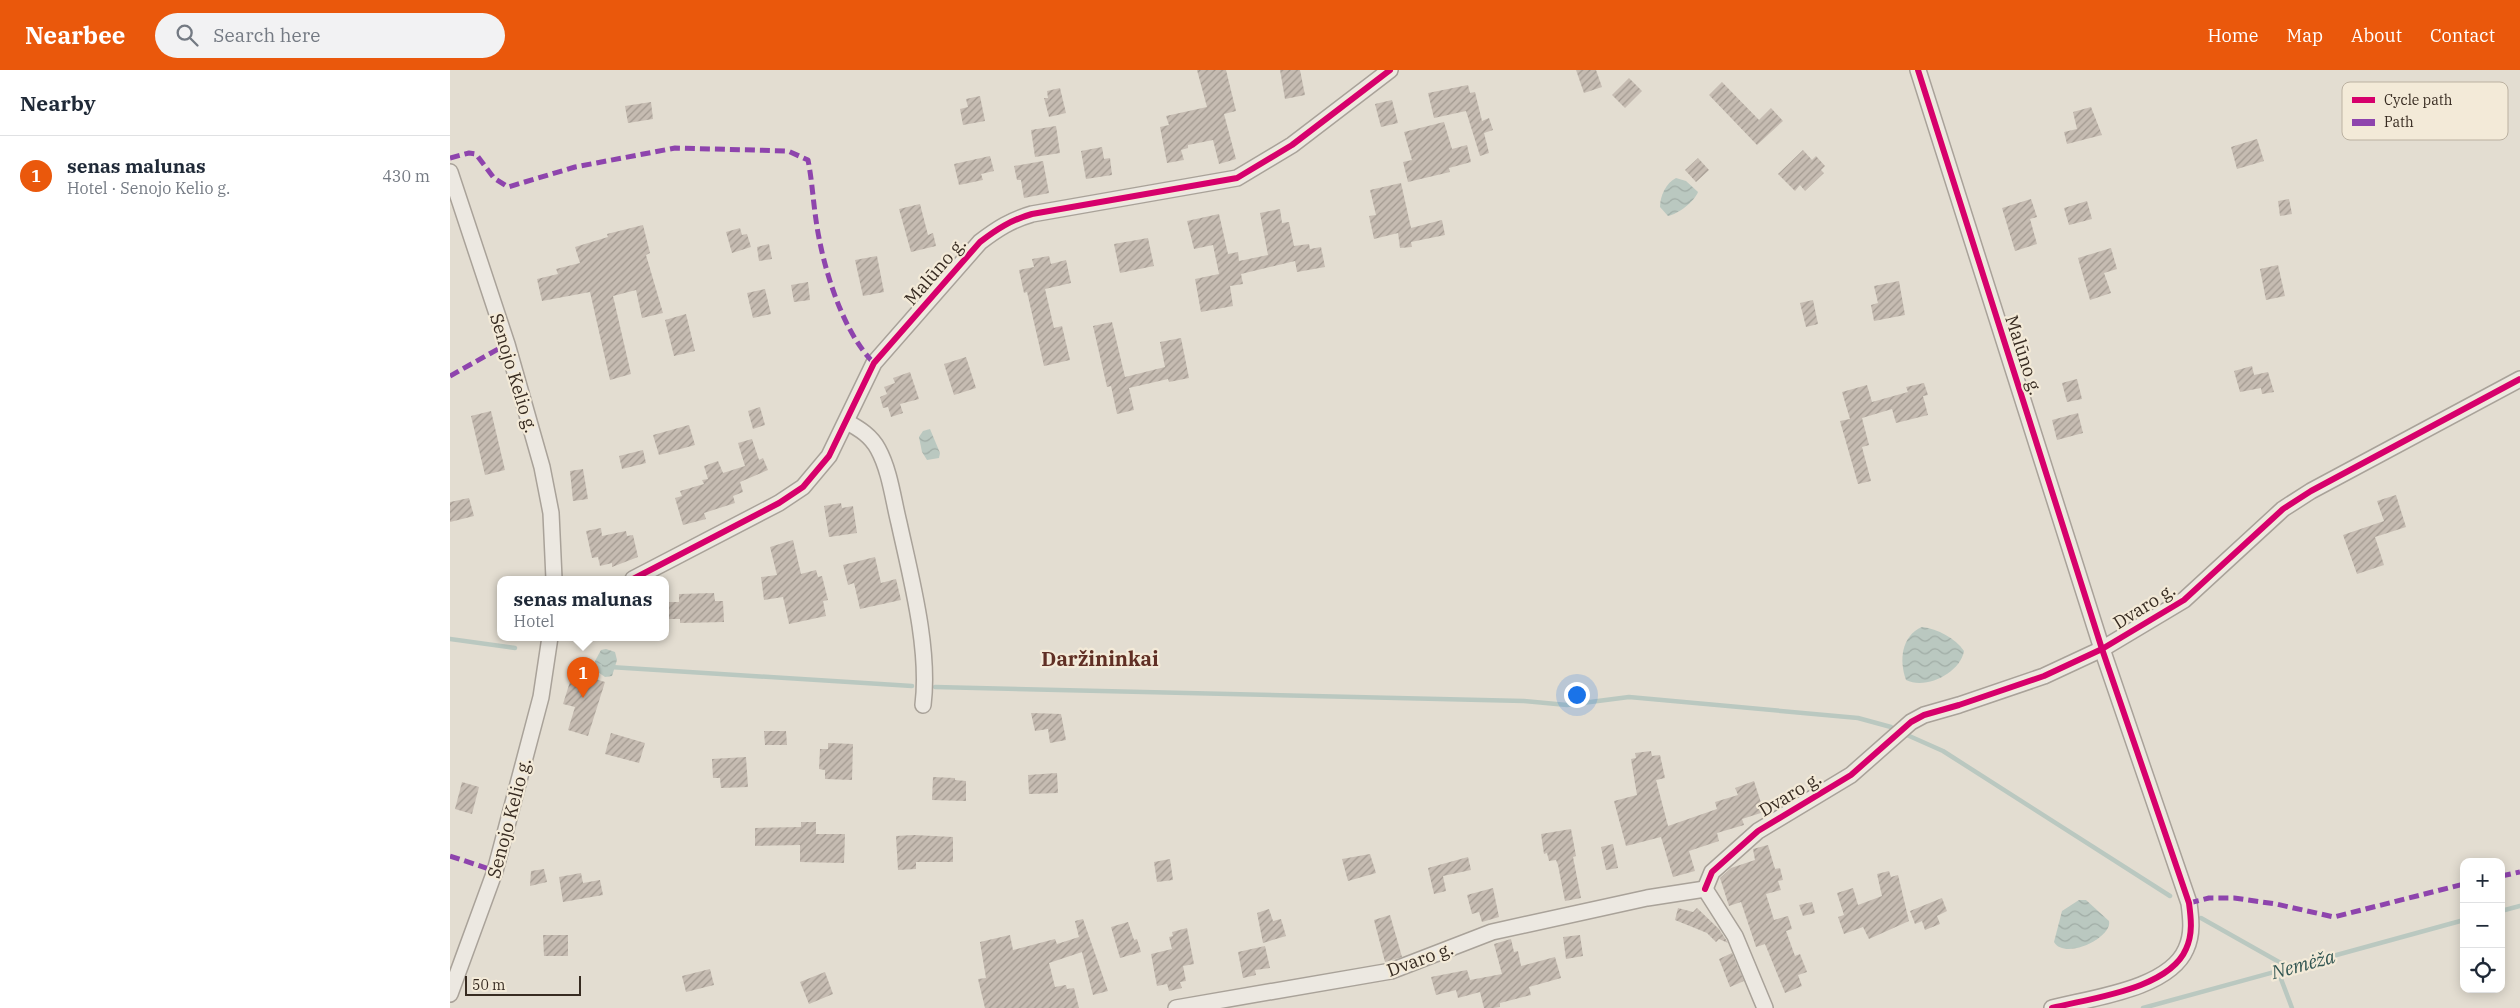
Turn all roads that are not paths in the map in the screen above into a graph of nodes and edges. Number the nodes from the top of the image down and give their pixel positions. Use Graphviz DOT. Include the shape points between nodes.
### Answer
graph roads {
  1 [pos="1390,70"];
  2 [pos="1918,70"];
  3 [pos="450,172"];
  4 [pos="2520,378"];
  5 [pos="847,422"];
  6 [pos="554,576"];
  7 [pos="639,576"];
  8 [pos="549,641"];
  9 [pos="2102,649"];
  10 [pos="923,704"];
  11 [pos="1705,890"];
  12 [pos="450,994"];
  13 [pos="1176,1008"];
  14 [pos="1765,1008"];
  15 [pos="2052,1008"];
  1 -- 5 [label="street, Malūno g." via="1292,145 1237,178 1032,214 1000,227 980,242 874,363"];
  2 -- 9 [label="street, Malūno g."];
  3 -- 6 [label="street, Senojo Kelio g." via="507,344 542,467 551,513"];
  4 -- 9 [label="street, Dvaro g." via="2311,491 2283,510 2184,600"];
  5 -- 7 [label="street, Malūno g." via="829,456 803,487 780,503"];
  5 -- 10 [label="street" via="871,440 879,451 890,486 911,580 923,656"];
  8 -- 12 [label="street, Senojo Kelio g." via="541,696 495,871"];
  9 -- 11 [label="street, Dvaro g." via="2044,676 1924,714 1851,775 1758,831 1712,872"];
  9 -- 15 [label="street, Malūno g." via="2189,903 2191,925 2187,948 2164,975"];
  11 -- 13 [label="street, Dvaro g." via="1647,898 1492,932 1391,971"];
  11 -- 14 [label="street" via="1735,936"];
}
